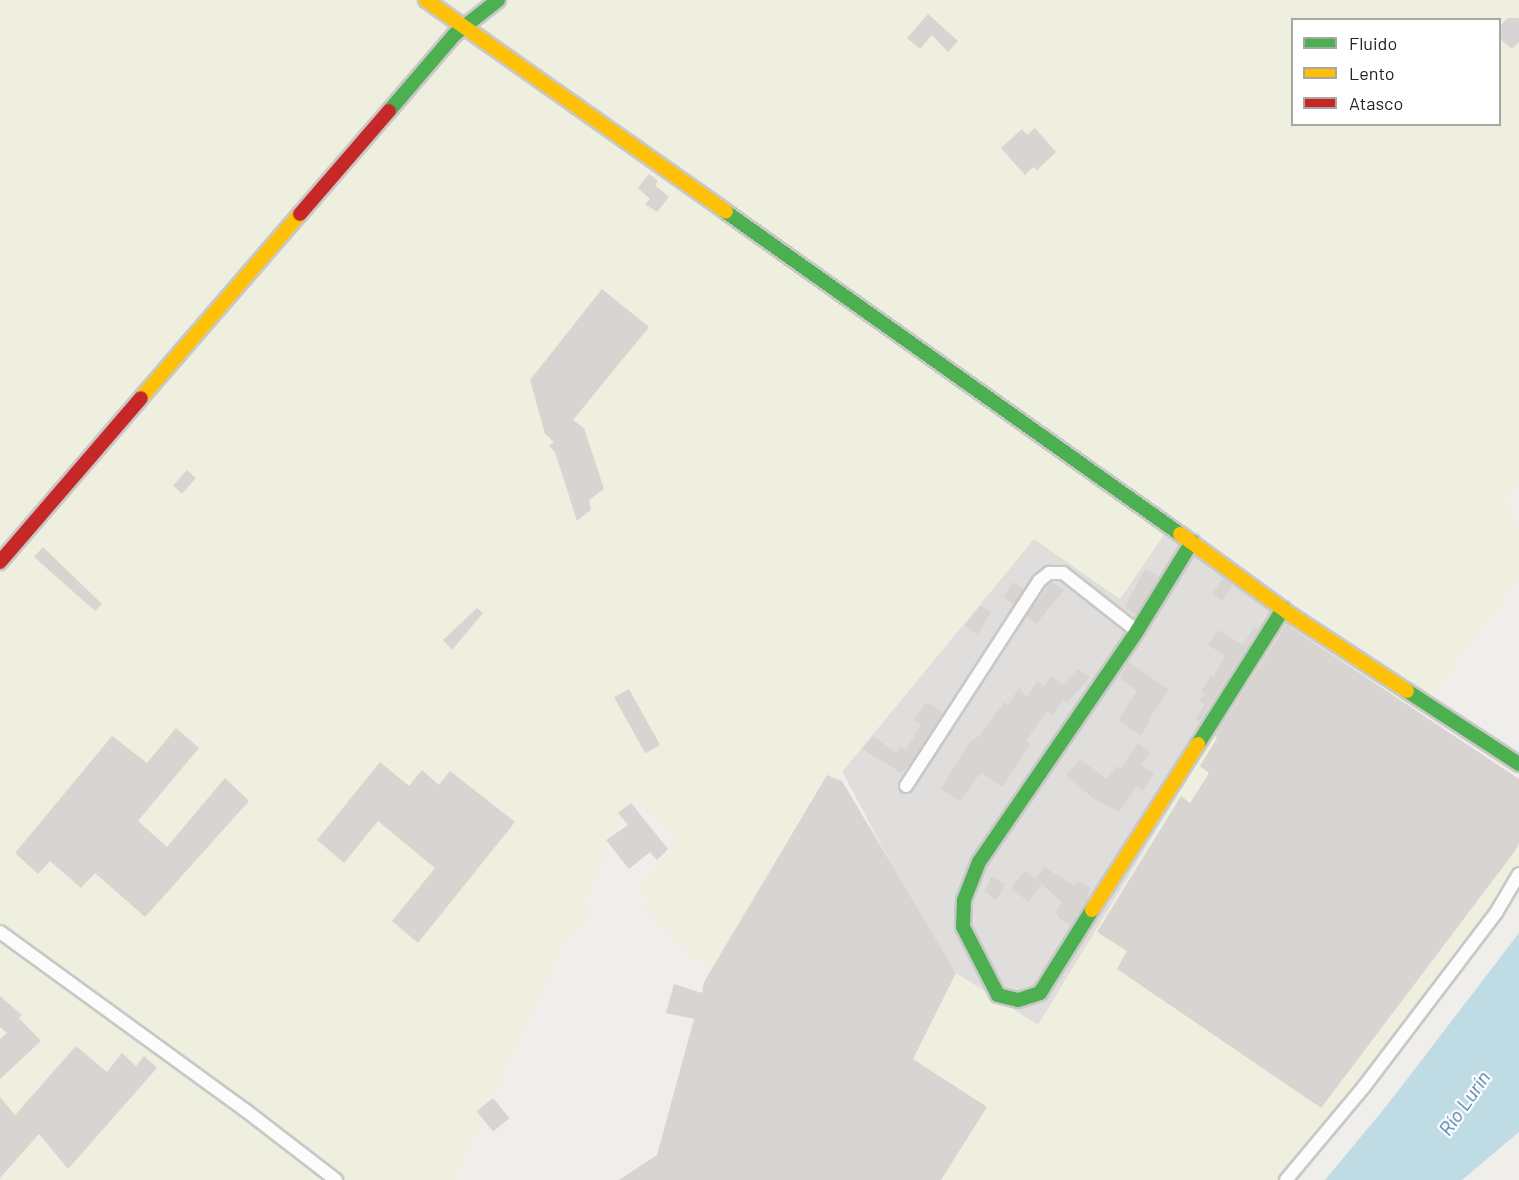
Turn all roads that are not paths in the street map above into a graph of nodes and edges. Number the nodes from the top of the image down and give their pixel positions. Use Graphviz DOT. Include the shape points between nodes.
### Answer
graph roads {
  1 [pos="426,0"];
  2 [pos="498,0"];
  3 [pos="464,27"];
  4 [pos="1192,542"];
  5 [pos="0,562"];
  6 [pos="1283,609"];
  7 [pos="1137,631"];
  8 [pos="1519,764"];
  9 [pos="906,786"];
  10 [pos="1519,874"];
  11 [pos="0,932"];
  12 [pos="336,1180"];
  13 [pos="1286,1180"];
  1 -- 3 [label="street"];
  2 -- 3 [label="street"];
  3 -- 4 [label="street"];
  3 -- 5 [label="street"];
  4 -- 6 [label="street"];
  4 -- 7 [label="street"];
  6 -- 7 [label="street" via="1040,993 1018,1000 998,995 963,927 964,900 980,862"];
  6 -- 8 [label="street"];
  7 -- 9 [label="street" via="1063,573 1049,573 1039,581"];
  10 -- 13 [label="street" via="1496,913 1364,1088"];
  11 -- 12 [label="street"];
}
